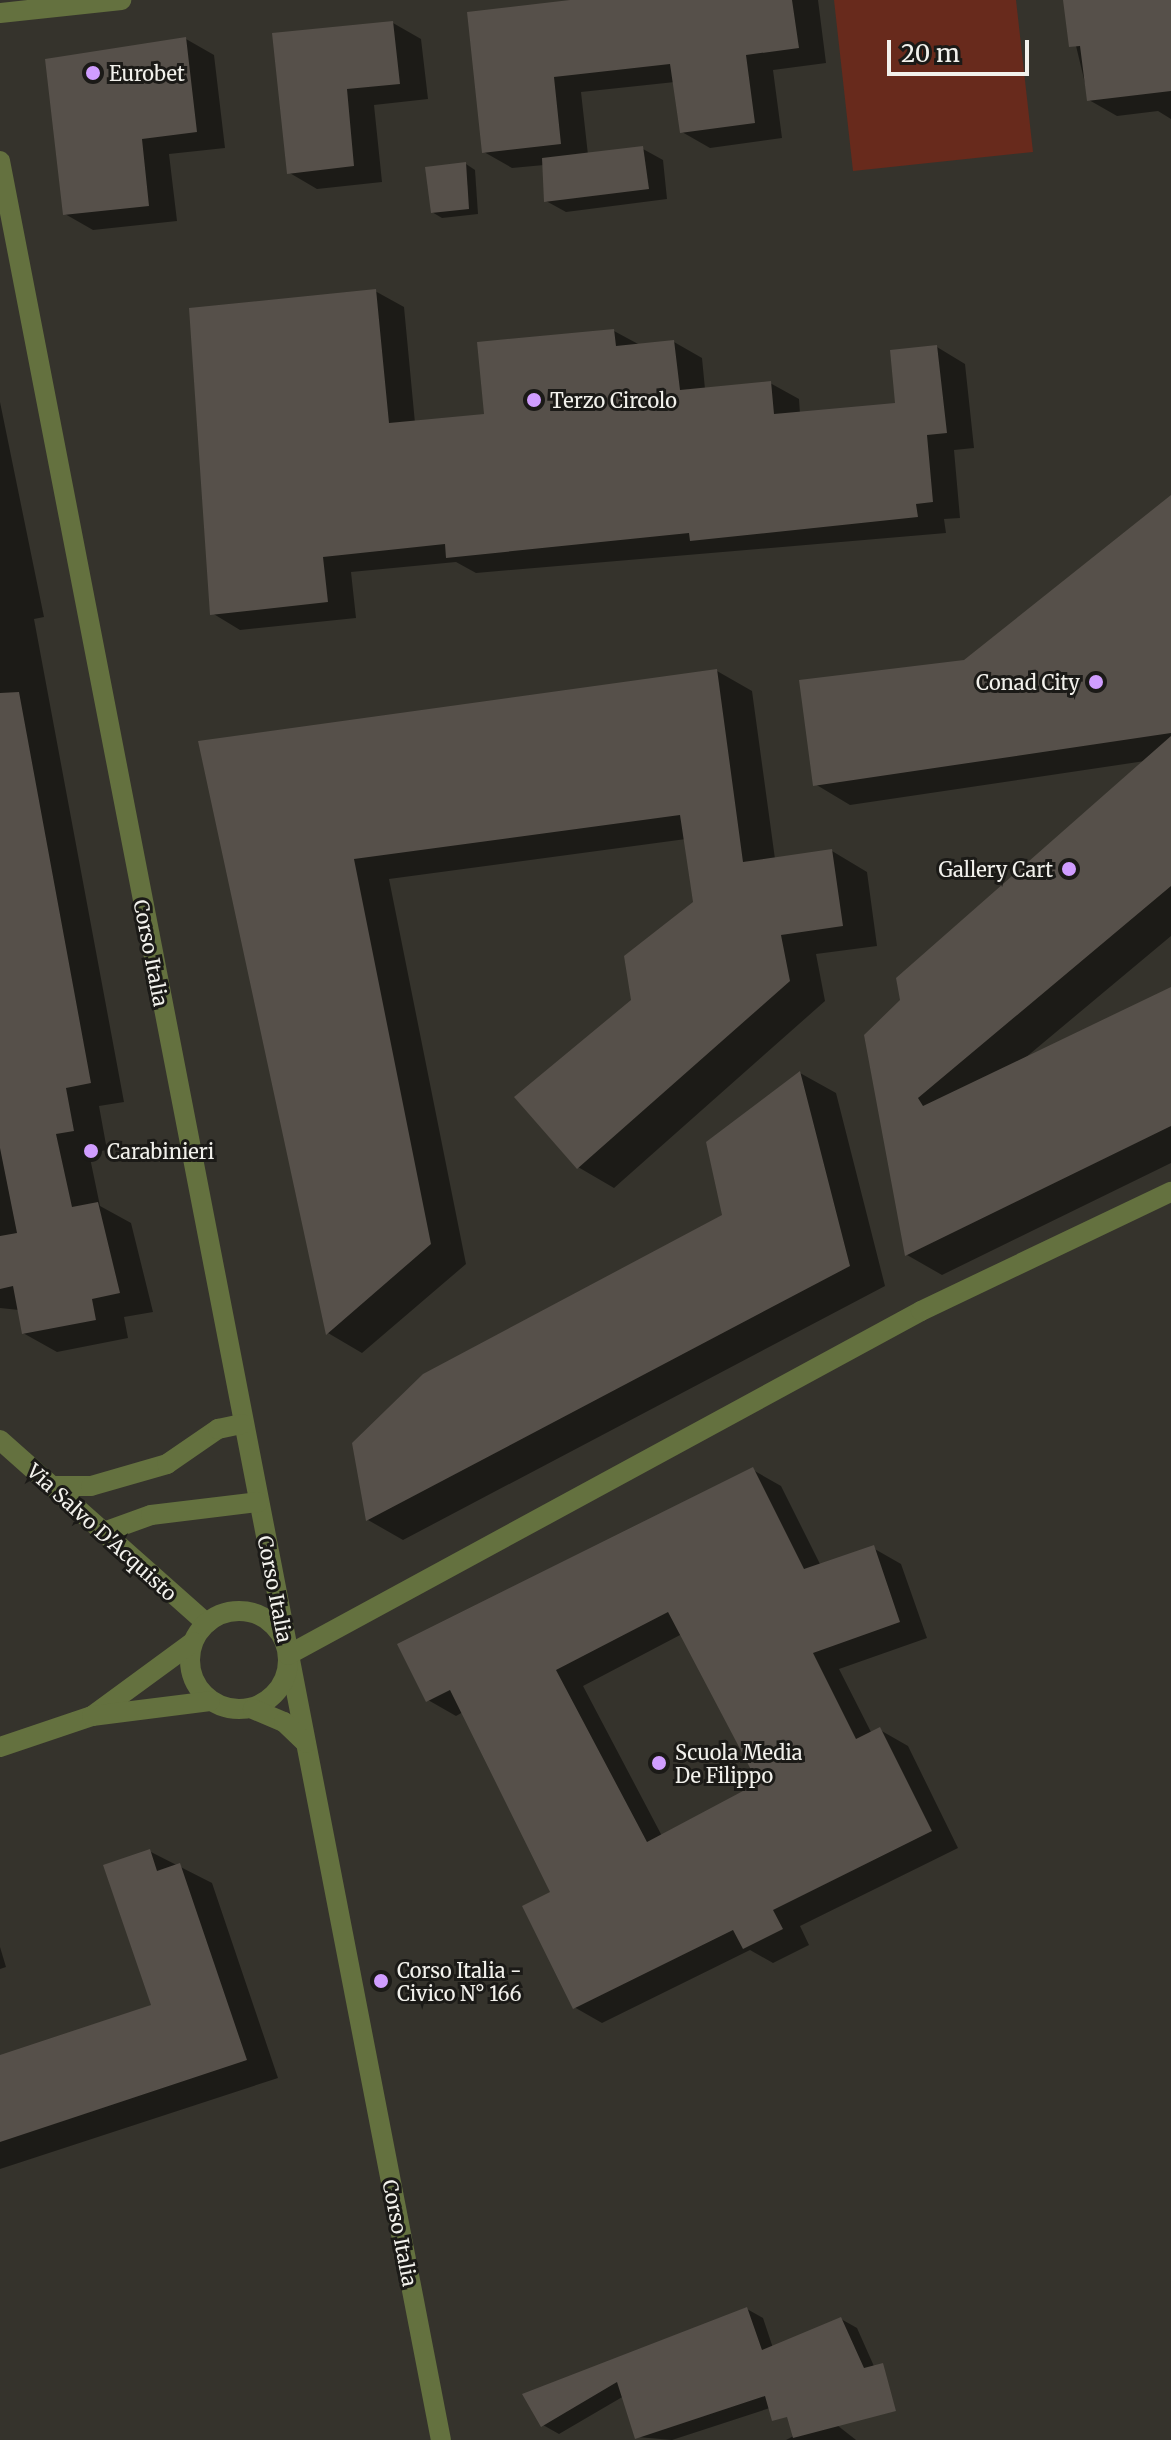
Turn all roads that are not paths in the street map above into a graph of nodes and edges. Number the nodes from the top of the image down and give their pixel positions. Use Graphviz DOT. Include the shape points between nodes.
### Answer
graph roads {
  1 [pos="121,0"];
  2 [pos="0,13"];
  3 [pos="0,161"];
  4 [pos="1171,1192"];
  5 [pos="241,1424"];
  6 [pos="0,1440"];
  7 [pos="51,1486"];
  8 [pos="258,1502"];
  9 [pos="104,1532"];
  10 [pos="206,1623"];
  11 [pos="193,1642"];
  12 [pos="288,1655"];
  13 [pos="210,1701"];
  14 [pos="253,1709"];
  15 [pos="92,1716"];
  16 [pos="306,1743"];
  17 [pos="0,1747"];
  18 [pos="441,2440"];
  1 -- 2 [label="street"];
  3 -- 5 [label="street, Corso Italia"];
  4 -- 12 [label="street" via="921,1311"];
  5 -- 7 [label="street" via="218,1429 167,1464 91,1486"];
  5 -- 8 [label="street, Corso Italia"];
  6 -- 7 [label="street, Via Salvo D'Acquisto"];
  7 -- 9 [label="street, Via Salvo D'Acquisto"];
  8 -- 9 [label="street" via="151,1515"];
  8 -- 12 [label="street, Corso Italia"];
  9 -- 10 [label="street, Via Salvo D'Acquisto"];
  10 -- 11 [label="street"];
  10 -- 12 [label="street" via="221,1614 257,1614 283,1638"];
  11 -- 13 [label="street" via="189,1664"];
  11 -- 15 [label="street"];
  12 -- 14 [label="street" via="280,1688"];
  12 -- 16 [label="street, Corso Italia"];
  13 -- 14 [label="street"];
  13 -- 15 [label="street"];
  14 -- 16 [label="street" via="284,1722"];
  15 -- 17 [label="street"];
  16 -- 18 [label="street, Corso Italia"];
}
